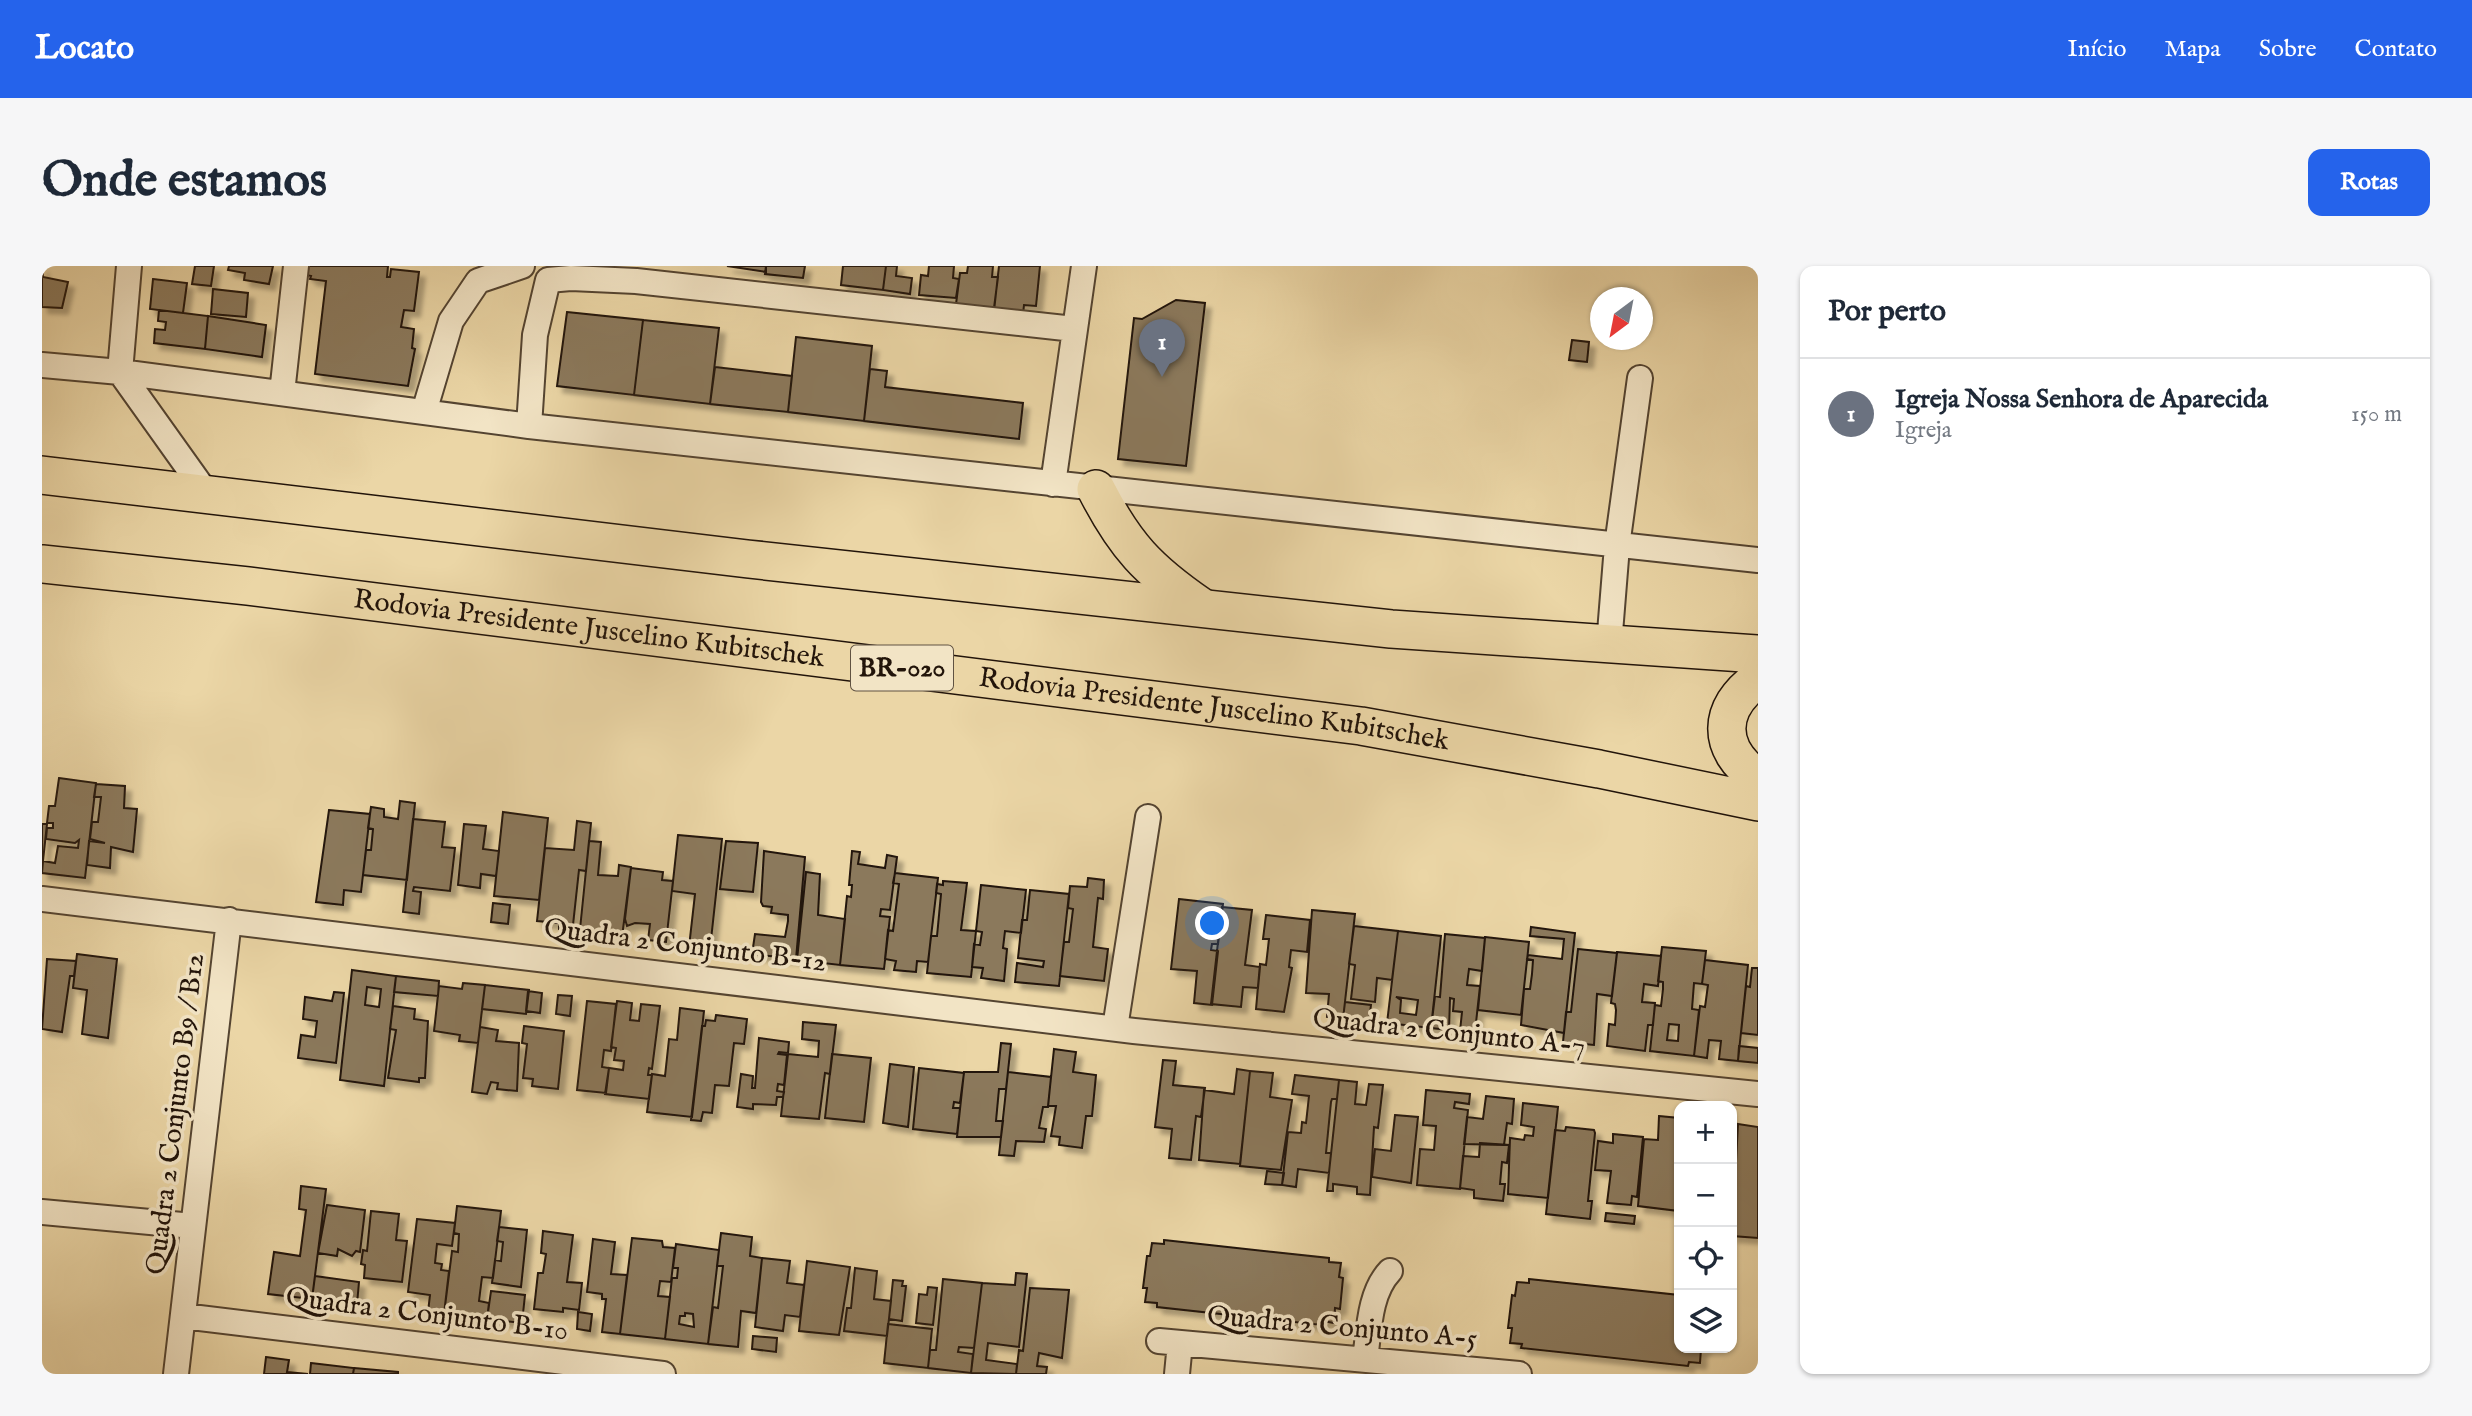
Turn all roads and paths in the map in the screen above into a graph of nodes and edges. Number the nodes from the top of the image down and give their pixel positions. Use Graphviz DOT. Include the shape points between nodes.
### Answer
graph roads {
  1 [pos="129,266"];
  2 [pos="296,266"];
  3 [pos="522,266"];
  4 [pos="1084,266"];
  5 [pos="547,273"];
  6 [pos="636,273"];
  7 [pos="1074,330"];
  8 [pos="42,365"];
  9 [pos="120,372"];
  10 [pos="1640,378"];
  11 [pos="282,393"];
  12 [pos="424,412"];
  13 [pos="529,426"];
  14 [pos="42,475"];
  15 [pos="1054,484"];
  16 [pos="1096,489"];
  17 [pos="207,494"];
  18 [pos="1617,547"];
  19 [pos="1758,560"];
  20 [pos="42,564"];
  21 [pos="1204,609"];
  22 [pos="1609,645"];
  23 [pos="1758,654"];
  24 [pos="1758,679"];
  25 [pos="1758,778"];
  26 [pos="1758,802"];
  27 [pos="1148,817"];
  28 [pos="42,899"];
  29 [pos="229,920"];
  30 [pos="1124,1029"];
  31 [pos="1758,1094"];
  32 [pos="42,1212"];
  33 [pos="193,1226"];
  34 [pos="1390,1271"];
  35 [pos="183,1316"];
  36 [pos="1365,1360"];
  37 [pos="176,1374"];
  38 [pos="663,1374"];
  39 [pos="1177,1374"];
  40 [pos="1519,1374"];
  1 -- 9 [label="street"];
  2 -- 11 [label="street"];
  3 -- 12 [label="street" via="478,281 451,321"];
  4 -- 7 [label="street"];
  5 -- 6 [label="street" via="583,278"];
  5 -- 13 [label="street" via="535,335"];
  6 -- 7 [label="street"];
  7 -- 15 [label="street"];
  8 -- 9 [label="street"];
  9 -- 11 [label="street"];
  9 -- 17 [label="street"];
  10 -- 18 [label="street"];
  11 -- 12 [label="street"];
  12 -- 13 [label="street"];
  13 -- 15 [label="street"];
  14 -- 17 [label="highway"];
  15 -- 16 [label="street"];
  16 -- 18 [label="street"];
  16 -- 21 [label="highway" via="1132,550 1161,580"];
  17 -- 21 [label="highway"];
  18 -- 19 [label="street"];
  18 -- 22 [label="street"];
  20 -- 26 [label="highway, Rodovia Presidente Juscelino Kubitschek / BR-020" via="1361,726"];
  21 -- 22 [label="highway"];
  22 -- 23 [label="highway"];
  24 -- 25 [label="highway" via="1740,692 1728,717 1727,736 1740,766"];
  27 -- 30 [label="street"];
  28 -- 29 [label="street, Quadra 2 Conjunto B-12"];
  29 -- 30 [label="street, Quadra 2 Conjunto B-12"];
  29 -- 33 [label="street, Quadra 2 Conjunto B9 / B12"];
  30 -- 31 [label="street, Quadra 2 Conjunto A-7"];
  32 -- 33 [label="street"];
  33 -- 35 [label="street, Quadra 2 Conjunto B9 / B12"];
  34 -- 36 [label="street" via="1377,1292"];
  35 -- 37 [label="street, Quadra 2 Conjunto B9 / B12"];
  35 -- 38 [label="street, Quadra 2 Conjunto B-10"];
  36 -- 39 [label="street, Quadra 2 Conjunto A-5" via="1170,1342"];
  36 -- 40 [label="street, Quadra 2 Conjunto A-5"];
}
